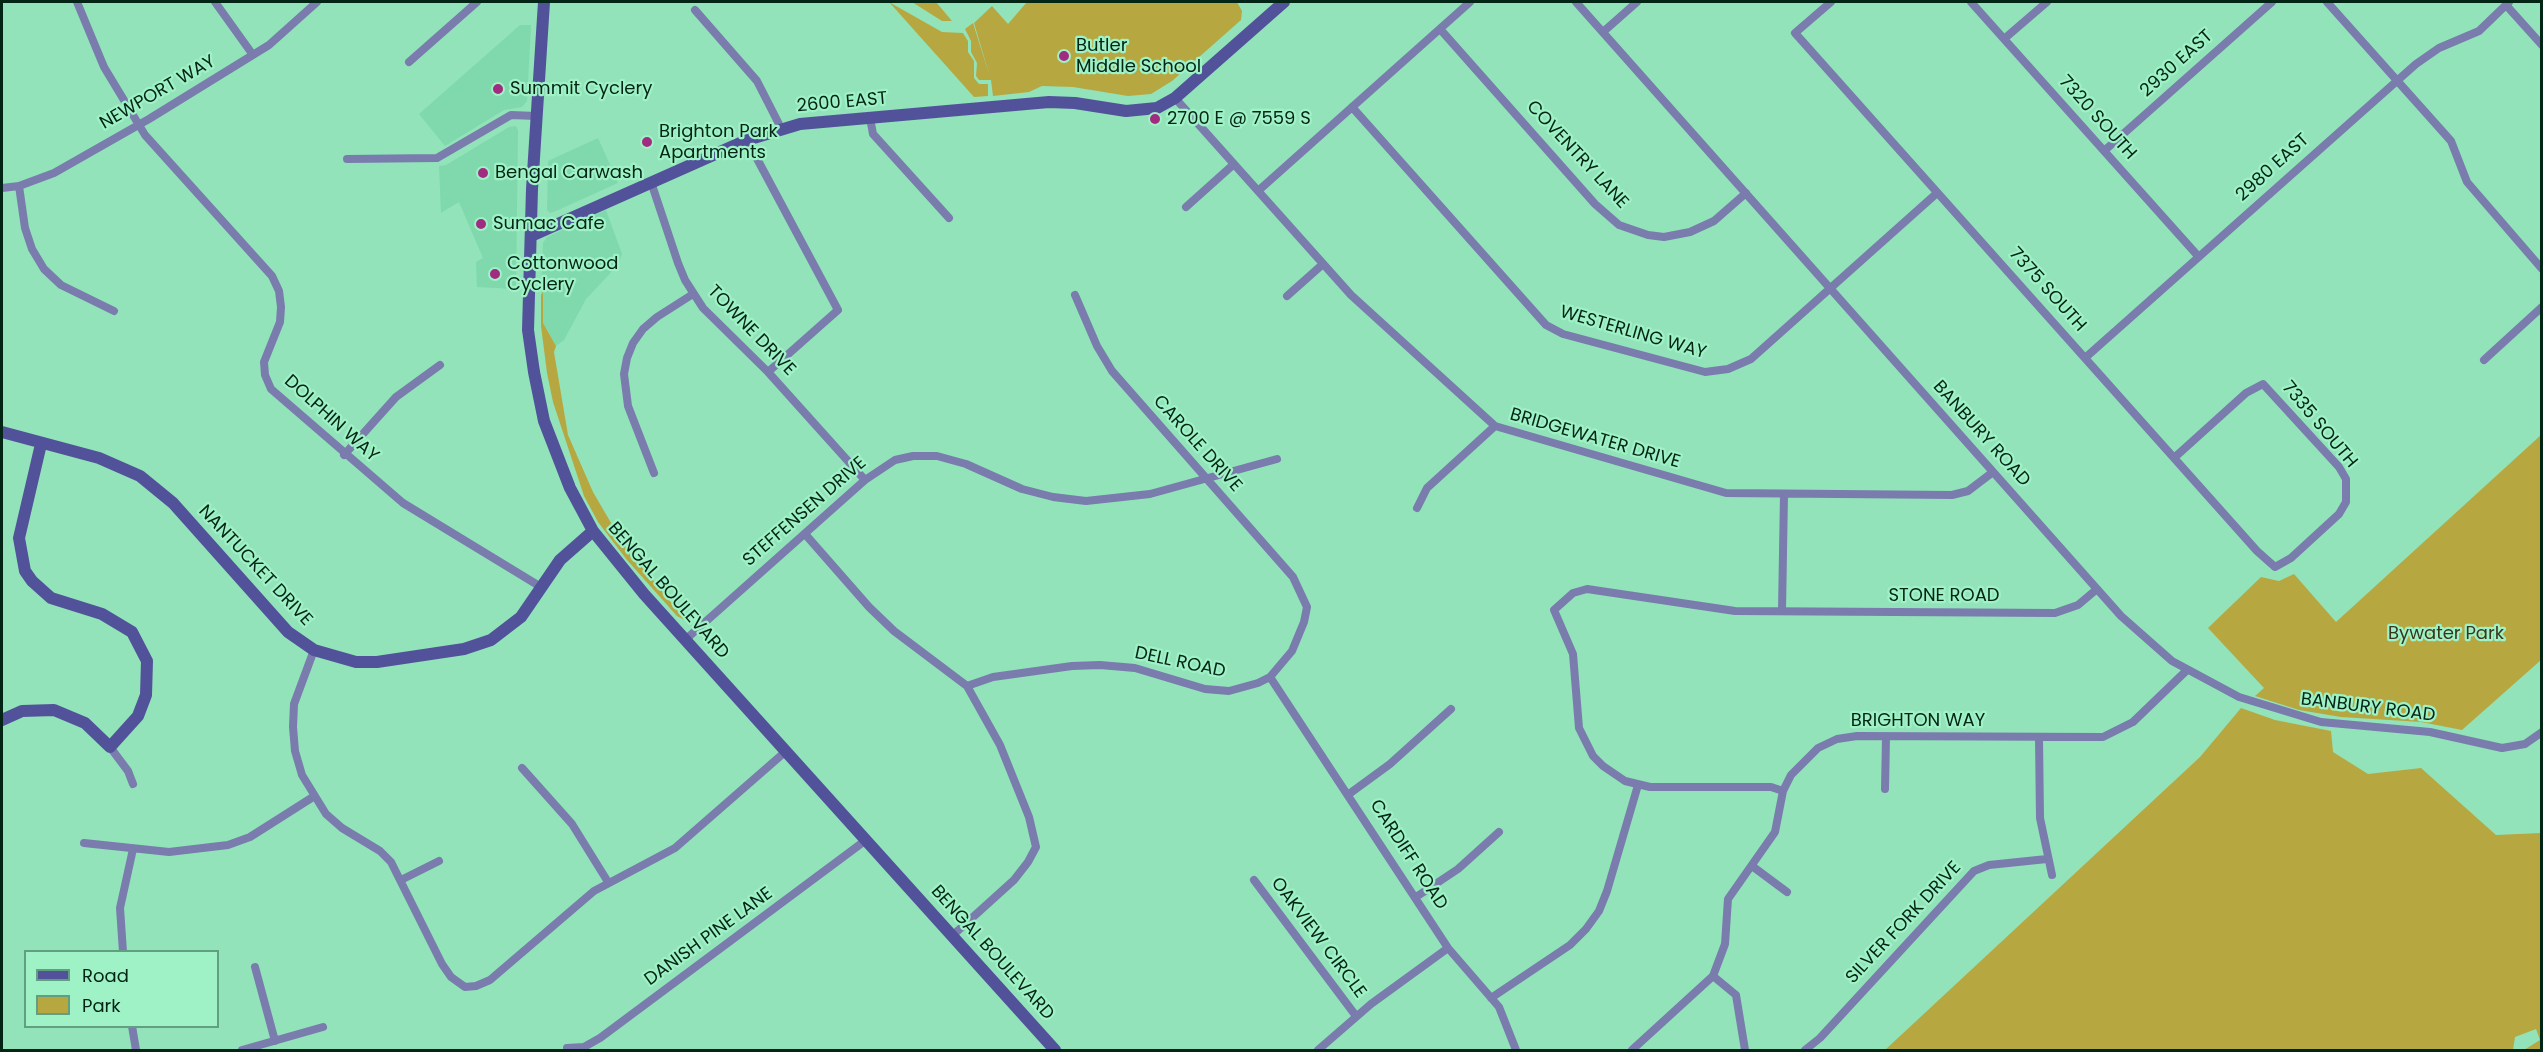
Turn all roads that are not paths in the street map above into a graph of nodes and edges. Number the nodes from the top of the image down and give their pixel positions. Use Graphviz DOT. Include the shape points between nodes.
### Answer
graph roads {
  1 [pos="77,2"];
  2 [pos="215,2"];
  3 [pos="317,2"];
  4 [pos="477,2"];
  5 [pos="544,2"];
  6 [pos="1284,2"];
  7 [pos="1470,2"];
  8 [pos="1576,2"];
  9 [pos="1637,2"];
  10 [pos="1832,2"];
  11 [pos="1971,2"];
  12 [pos="2047,2"];
  13 [pos="2272,2"];
  14 [pos="2327,2"];
  15 [pos="2507,3"];
  16 [pos="695,10"];
  17 [pos="1440,29"];
  18 [pos="1603,32"];
  19 [pos="2004,39"];
  20 [pos="2541,45"];
  21 [pos="253,56"];
  22 [pos="409,62"];
  23 [pos="2397,81"];
  24 [pos="1175,98"];
  25 [pos="1352,106"];
  26 [pos="536,116"];
  27 [pos="870,118"];
  28 [pos="138,125"];
  29 [pos="781,128"];
  30 [pos="747,140"];
  31 [pos="2104,151"];
  32 [pos="347,159"];
  33 [pos="1234,164"];
  34 [pos="651,182"];
  35 [pos="19,186"];
  36 [pos="2,188"];
  37 [pos="1257,191"];
  38 [pos="1746,193"];
  39 [pos="1937,193"];
  40 [pos="1186,207"];
  41 [pos="949,218"];
  42 [pos="531,236"];
  43 [pos="2198,256"];
  44 [pos="1323,264"];
  45 [pos="2541,269"];
  46 [pos="1830,289"];
  47 [pos="693,294"];
  48 [pos="1075,294"];
  49 [pos="1287,296"];
  50 [pos="2541,307"];
  51 [pos="114,311"];
  52 [pos="2085,358"];
  53 [pos="2484,360"];
  54 [pos="441,365"];
  55 [pos="768,372"];
  56 [pos="1495,426"];
  57 [pos="2,432"];
  58 [pos="41,444"];
  59 [pos="344,455"];
  60 [pos="2174,458"];
  61 [pos="1277,459"];
  62 [pos="1993,472"];
  63 [pos="654,473"];
  64 [pos="1206,478"];
  65 [pos="865,480"];
  66 [pos="1784,494"];
  67 [pos="1417,508"];
  68 [pos="593,531"];
  69 [pos="805,534"];
  70 [pos="2275,567"];
  71 [pos="541,587"];
  72 [pos="2097,589"];
  73 [pos="1307,607"];
  74 [pos="1782,611"];
  75 [pos="686,640"];
  76 [pos="314,650"];
  77 [pos="2186,671"];
  78 [pos="1270,677"];
  79 [pos="967,686"];
  80 [pos="1451,709"];
  81 [pos="2,720"];
  82 [pos="2541,732"];
  83 [pos="1886,737"];
  84 [pos="2039,738"];
  85 [pos="110,747"];
  86 [pos="785,752"];
  87 [pos="522,768"];
  88 [pos="133,784"];
  89 [pos="1638,785"];
  90 [pos="1885,789"];
  91 [pos="1783,791"];
  92 [pos="1348,794"];
  93 [pos="313,797"];
  94 [pos="1499,832"];
  95 [pos="866,840"];
  96 [pos="84,843"];
  97 [pos="133,849"];
  98 [pos="2047,859"];
  99 [pos="439,861"];
  100 [pos="1752,866"];
  101 [pos="2052,875"];
  102 [pos="401,880"];
  103 [pos="1254,880"];
  104 [pos="608,882"];
  105 [pos="1787,892"];
  106 [pos="1416,897"];
  107 [pos="952,936"];
  108 [pos="1448,948"];
  109 [pos="123,950"];
  110 [pos="255,968"];
  111 [pos="1713,976"];
  112 [pos="1491,998"];
  113 [pos="1356,1016"];
  114 [pos="132,1028"];
  115 [pos="323,1028"];
  116 [pos="275,1041"];
  117 [pos="567,1048"];
  118 [pos="1049,1048"];
  119 [pos="135,1050"];
  120 [pos="242,1050"];
  121 [pos="1318,1050"];
  122 [pos="1516,1050"];
  123 [pos="1632,1050"];
  124 [pos="1745,1050"];
  125 [pos="1805,1050"];
  1 -- 28 [label="street, DOLPHIN WAY" via="104,67"];
  2 -- 21 [label="street"];
  3 -- 21 [label="street, NEWPORT WAY"];
  4 -- 22 [label="street"];
  5 -- 26 [label="street, BENGAL BOULEVARD"];
  6 -- 24 [label="street, 2600 EAST"];
  7 -- 17 [label="street"];
  8 -- 18 [label="street, BANBURY ROAD"];
  9 -- 18 [label="street"];
  10 -- 39 [label="street, 7375 SOUTH" via="1796,33"];
  11 -- 19 [label="street, 7320 SOUTH"];
  12 -- 19 [label="street"];
  13 -- 31 [label="street, 2930 EAST"];
  14 -- 23 [label="street"];
  15 -- 20 [label="street"];
  15 -- 23 [label="street, 2980 EAST" via="2479,31 2439,48"];
  16 -- 29 [label="street" via="757,81"];
  17 -- 25 [label="street"];
  17 -- 38 [label="street, COVENTRY LANE" via="1595,204 1619,225 1656,236 1690,232 1713,221"];
  18 -- 38 [label="street, BANBURY ROAD"];
  19 -- 31 [label="street, 7320 SOUTH"];
  21 -- 28 [label="street, NEWPORT WAY"];
  23 -- 43 [label="street, 2980 EAST"];
  23 -- 45 [label="street" via="2451,141 2467,182 2477,196"];
  24 -- 27 [label="street, 2600 EAST" via="1163,106 1139,111 1049,102"];
  24 -- 33 [label="street, BRIDGEWATER DRIVE"];
  25 -- 37 [label="street"];
  25 -- 46 [label="street, WESTERLING WAY" via="1540,318 1563,334 1692,370 1717,372 1751,359"];
  26 -- 32 [label="street" via="511,115 437,158"];
  26 -- 42 [label="street, BENGAL BOULEVARD"];
  27 -- 29 [label="street, 2600 EAST"];
  27 -- 41 [label="street" via="873,134"];
  28 -- 35 [label="street, NEWPORT WAY" via="54,173"];
  28 -- 59 [label="street, DOLPHIN WAY" via="272,276 279,291 280,322 264,362 265,375 281,400"];
  29 -- 30 [label="street, 2600 EAST"];
  30 -- 34 [label="street, 2600 EAST"];
  30 -- 55 [label="street" via="838,310"];
  31 -- 43 [label="street, 7320 SOUTH"];
  33 -- 37 [label="street, BRIDGEWATER DRIVE"];
  33 -- 40 [label="street"];
  34 -- 42 [label="street, 2600 EAST"];
  34 -- 47 [label="street, TOWNE DRIVE" via="678,263"];
  35 -- 36 [label="street, NEWPORT WAY"];
  35 -- 51 [label="street" via="25,228 44,269 61,285"];
  37 -- 44 [label="street, BRIDGEWATER DRIVE"];
  38 -- 46 [label="street, BANBURY ROAD"];
  39 -- 46 [label="street, WESTERLING WAY"];
  39 -- 52 [label="street, 7375 SOUTH"];
  42 -- 68 [label="street, BENGAL BOULEVARD" via="528,330 538,398 559,463"];
  43 -- 52 [label="street, 2980 EAST"];
  44 -- 49 [label="street"];
  44 -- 56 [label="street, BRIDGEWATER DRIVE" via="1373,317"];
  46 -- 62 [label="street, BANBURY ROAD"];
  47 -- 55 [label="street, TOWNE DRIVE"];
  47 -- 63 [label="street" via="643,329 627,358 627,406"];
  48 -- 64 [label="street, CAROLE DRIVE" via="1112,370"];
  50 -- 53 [label="street"];
  52 -- 60 [label="street, 7375 SOUTH"];
  54 -- 59 [label="street" via="396,397"];
  55 -- 65 [label="street, TOWNE DRIVE"];
  56 -- 66 [label="street, BRIDGEWATER DRIVE" via="1716,491"];
  56 -- 67 [label="street" via="1427,488"];
  57 -- 58 [label="street, NANTUCKET DRIVE"];
  58 -- 76 [label="street, NANTUCKET DRIVE" via="120,465 157,488 288,632"];
  58 -- 85 [label="street" via="18,538 25,571 51,598 118,621 132,632 147,661 149,677 143,705"];
  59 -- 71 [label="street, DOLPHIN WAY" via="403,503"];
  60 -- 70 [label="street, 7375 SOUTH"];
  60 -- 70 [label="street, 7335 SOUTH" via="2246,393 2264,384 2339,467 2348,488 2339,514 2291,558"];
  61 -- 64 [label="street, STEFFENSEN DRIVE"];
  62 -- 66 [label="street, BRIDGEWATER DRIVE" via="1976,487 1960,494"];
  62 -- 72 [label="street, BANBURY ROAD"];
  64 -- 65 [label="street, STEFFENSEN DRIVE" via="1150,494 1086,501 1022,489 937,456 913,456 895,460"];
  64 -- 73 [label="street, CAROLE DRIVE" via="1293,577"];
  65 -- 69 [label="street, STEFFENSEN DRIVE"];
  66 -- 74 [label="street"];
  68 -- 71 [label="street, NANTUCKET DRIVE" via="560,560"];
  68 -- 75 [label="street, BENGAL BOULEVARD"];
  69 -- 75 [label="street, STEFFENSEN DRIVE"];
  69 -- 79 [label="street" via="894,631"];
  71 -- 76 [label="street, NANTUCKET DRIVE" via="507,630 478,645 377,662 356,662"];
  72 -- 74 [label="street, STONE ROAD" via="2078,606 2055,614"];
  72 -- 77 [label="street, BANBURY ROAD" via="2134,628"];
  73 -- 78 [label="street, DELL ROAD" via="1292,651"];
  74 -- 89 [label="street, STONE ROAD" via="1719,610 1587,589 1573,593 1554,610 1573,654 1577,711 1586,743 1603,766"];
  75 -- 86 [label="street, BENGAL BOULEVARD"];
  76 -- 93 [label="street" via="294,704 293,727 300,767"];
  77 -- 82 [label="street, BANBURY ROAD" via="2239,698 2321,722 2402,728 2502,748 2525,744"];
  77 -- 84 [label="street, BRIGHTON WAY" via="2133,722 2114,734"];
  78 -- 79 [label="street, DELL ROAD" via="1229,691 1205,689 1135,668 1072,666"];
  78 -- 92 [label="street, CARDIFF ROAD"];
  79 -- 107 [label="street" via="1010,768 1036,847 1014,880"];
  80 -- 92 [label="street" via="1384,769"];
  81 -- 85 [label="street" via="22,711 54,710 85,723"];
  83 -- 84 [label="street, BRIGHTON WAY"];
  83 -- 90 [label="street"];
  83 -- 91 [label="street, BRIGHTON WAY" via="1837,739 1818,748 1797,767"];
  84 -- 98 [label="street" via="2038,801"];
  85 -- 88 [label="street"];
  86 -- 95 [label="street, BENGAL BOULEVARD"];
  86 -- 104 [label="street" via="675,848"];
  87 -- 104 [label="street" via="572,824"];
  89 -- 91 [label="street" via="1771,787"];
  89 -- 112 [label="street" via="1607,891 1593,920 1570,945"];
  91 -- 100 [label="street, BRIGHTON WAY" via="1775,832"];
  92 -- 106 [label="street, CARDIFF ROAD"];
  93 -- 97 [label="street" via="250,837 228,845 178,852"];
  93 -- 102 [label="street" via="342,828 380,851"];
  94 -- 106 [label="street" via="1458,869"];
  95 -- 107 [label="street, BENGAL BOULEVARD"];
  95 -- 117 [label="street, DANISH PINE LANE" via="600,1038 584,1047"];
  96 -- 97 [label="street"];
  97 -- 109 [label="street" via="120,908"];
  98 -- 101 [label="street"];
  98 -- 125 [label="street, SILVER FORK DRIVE" via="1989,865 1974,871"];
  99 -- 102 [label="street"];
  100 -- 105 [label="street"];
  100 -- 111 [label="street, BRIGHTON WAY" via="1728,899 1725,944"];
  102 -- 104 [label="street" via="442,964 465,987 490,980"];
  103 -- 113 [label="street, OAKVIEW CIRCLE"];
  106 -- 108 [label="street, CARDIFF ROAD"];
  107 -- 118 [label="street, BENGAL BOULEVARD"];
  108 -- 112 [label="street, CARDIFF ROAD"];
  108 -- 113 [label="street"];
  110 -- 116 [label="street"];
  111 -- 123 [label="street, BRIGHTON WAY"];
  111 -- 124 [label="street" via="1736,995"];
  112 -- 122 [label="street, CARDIFF ROAD" via="1504,1018"];
  113 -- 121 [label="street"];
  114 -- 119 [label="street"];
  115 -- 116 [label="street"];
  116 -- 120 [label="street"];
}
